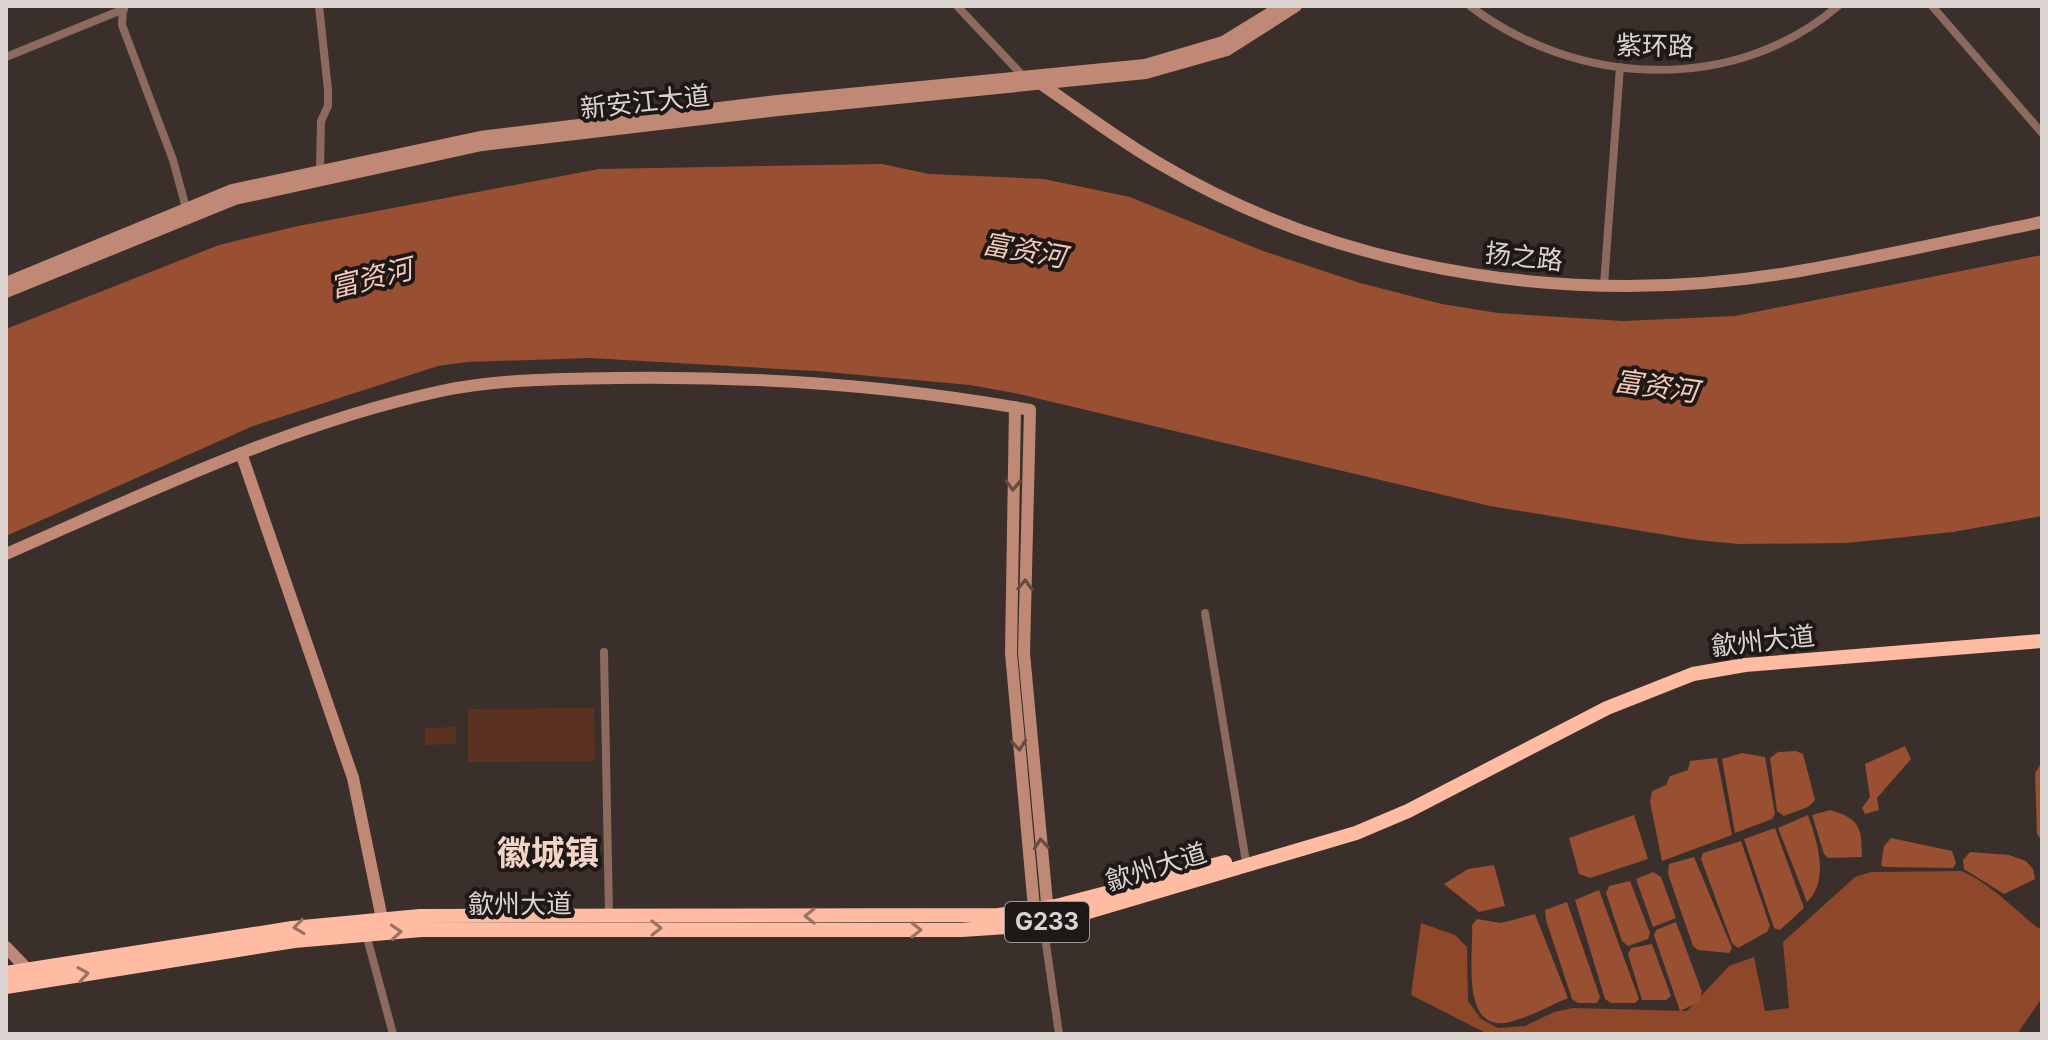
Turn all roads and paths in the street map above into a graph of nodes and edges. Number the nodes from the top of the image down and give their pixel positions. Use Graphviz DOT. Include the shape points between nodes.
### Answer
graph roads {
  1 [pos="319,6"];
  2 [pos="957,6"];
  3 [pos="1282,6"];
  4 [pos="1296,6"];
  5 [pos="1470,6"];
  6 [pos="1838,6"];
  7 [pos="1932,6"];
  8 [pos="123,7"];
  9 [pos="6,57"];
  10 [pos="1620,67"];
  11 [pos="1024,77"];
  12 [pos="1041,84"];
  13 [pos="2042,133"];
  14 [pos="320,170"];
  15 [pos="186,208"];
  16 [pos="2042,222"];
  17 [pos="6,283"];
  18 [pos="1604,285"];
  19 [pos="6,292"];
  20 [pos="1015,407"];
  21 [pos="241,453"];
  22 [pos="6,554"];
  23 [pos="1205,613"];
  24 [pos="2042,632"];
  25 [pos="2042,641"];
  26 [pos="604,652"];
  27 [pos="1245,856"];
  28 [pos="609,915"];
  29 [pos="1042,917"];
  30 [pos="382,919"];
  31 [pos="366,934"];
  32 [pos="6,947"];
  33 [pos="27,969"];
  34 [pos="6,973"];
  35 [pos="6,987"];
  36 [pos="393,1034"];
  37 [pos="1059,1034"];
  1 -- 14 [label="street" via="328,90"];
  2 -- 11 [label="street"];
  3 -- 11 [label="street, 新安江大道" via="1223,42 1177,57"];
  4 -- 12 [label="street, 新安江大道" via="1242,42 1188,64"];
  5 -- 10 [label="street, 紫环路" via="1544,49"];
  6 -- 10 [label="street, 紫环路" via="1795,35 1735,59 1679,69"];
  7 -- 13 [label="street"];
  8 -- 9 [label="street"];
  8 -- 15 [label="street" via="122,25"];
  10 -- 18 [label="street"];
  11 -- 14 [label="street, 新安江大道" via="543,126"];
  12 -- 18 [label="street, 扬之路" via="1162,165 1311,233 1475,274"];
  12 -- 19 [label="street, 新安江大道" via="482,145 235,199"];
  14 -- 15 [label="street, 新安江大道" via="249,185"];
  15 -- 17 [label="street, 新安江大道"];
  16 -- 18 [label="street, 扬之路" via="1804,271"];
  20 -- 21 [label="street" via="767,380 502,383 423,395"];
  20 -- 29 [label="street, one-way" via="1011,653"];
  29 -- 20 [label="street, one-way" via="1024,653 1030,410"];
  21 -- 22 [label="street"];
  21 -- 30 [label="street" via="354,781"];
  23 -- 27 [label="street"];
  24 -- 27 [label="highway, 歙州大道 / G233" via="1744,655 1691,665 1603,699 1375,816"];
  25 -- 29 [label="highway, 歙州大道 / G233" via="1745,665 1693,674 1607,708 1356,833 1174,889"];
  26 -- 28 [label="street"];
  27 -- 29 [label="highway, 歙州大道 / G233"];
  29 -- 28 [label="highway, 歙州大道 / G233, one-way"];
  28 -- 30 [label="highway, 歙州大道 / G233"];
  31 -- 29 [label="highway, 歙州大道 / G233, one-way" via="496,928 962,930"];
  29 -- 37 [label="street"];
  30 -- 33 [label="highway, 歙州大道 / G233, one-way"];
  35 -- 31 [label="highway, 歙州大道 / G233, one-way"];
  31 -- 36 [label="street"];
  32 -- 33 [label="street"];
  33 -- 34 [label="highway, 歙州大道 / G233"];
}
